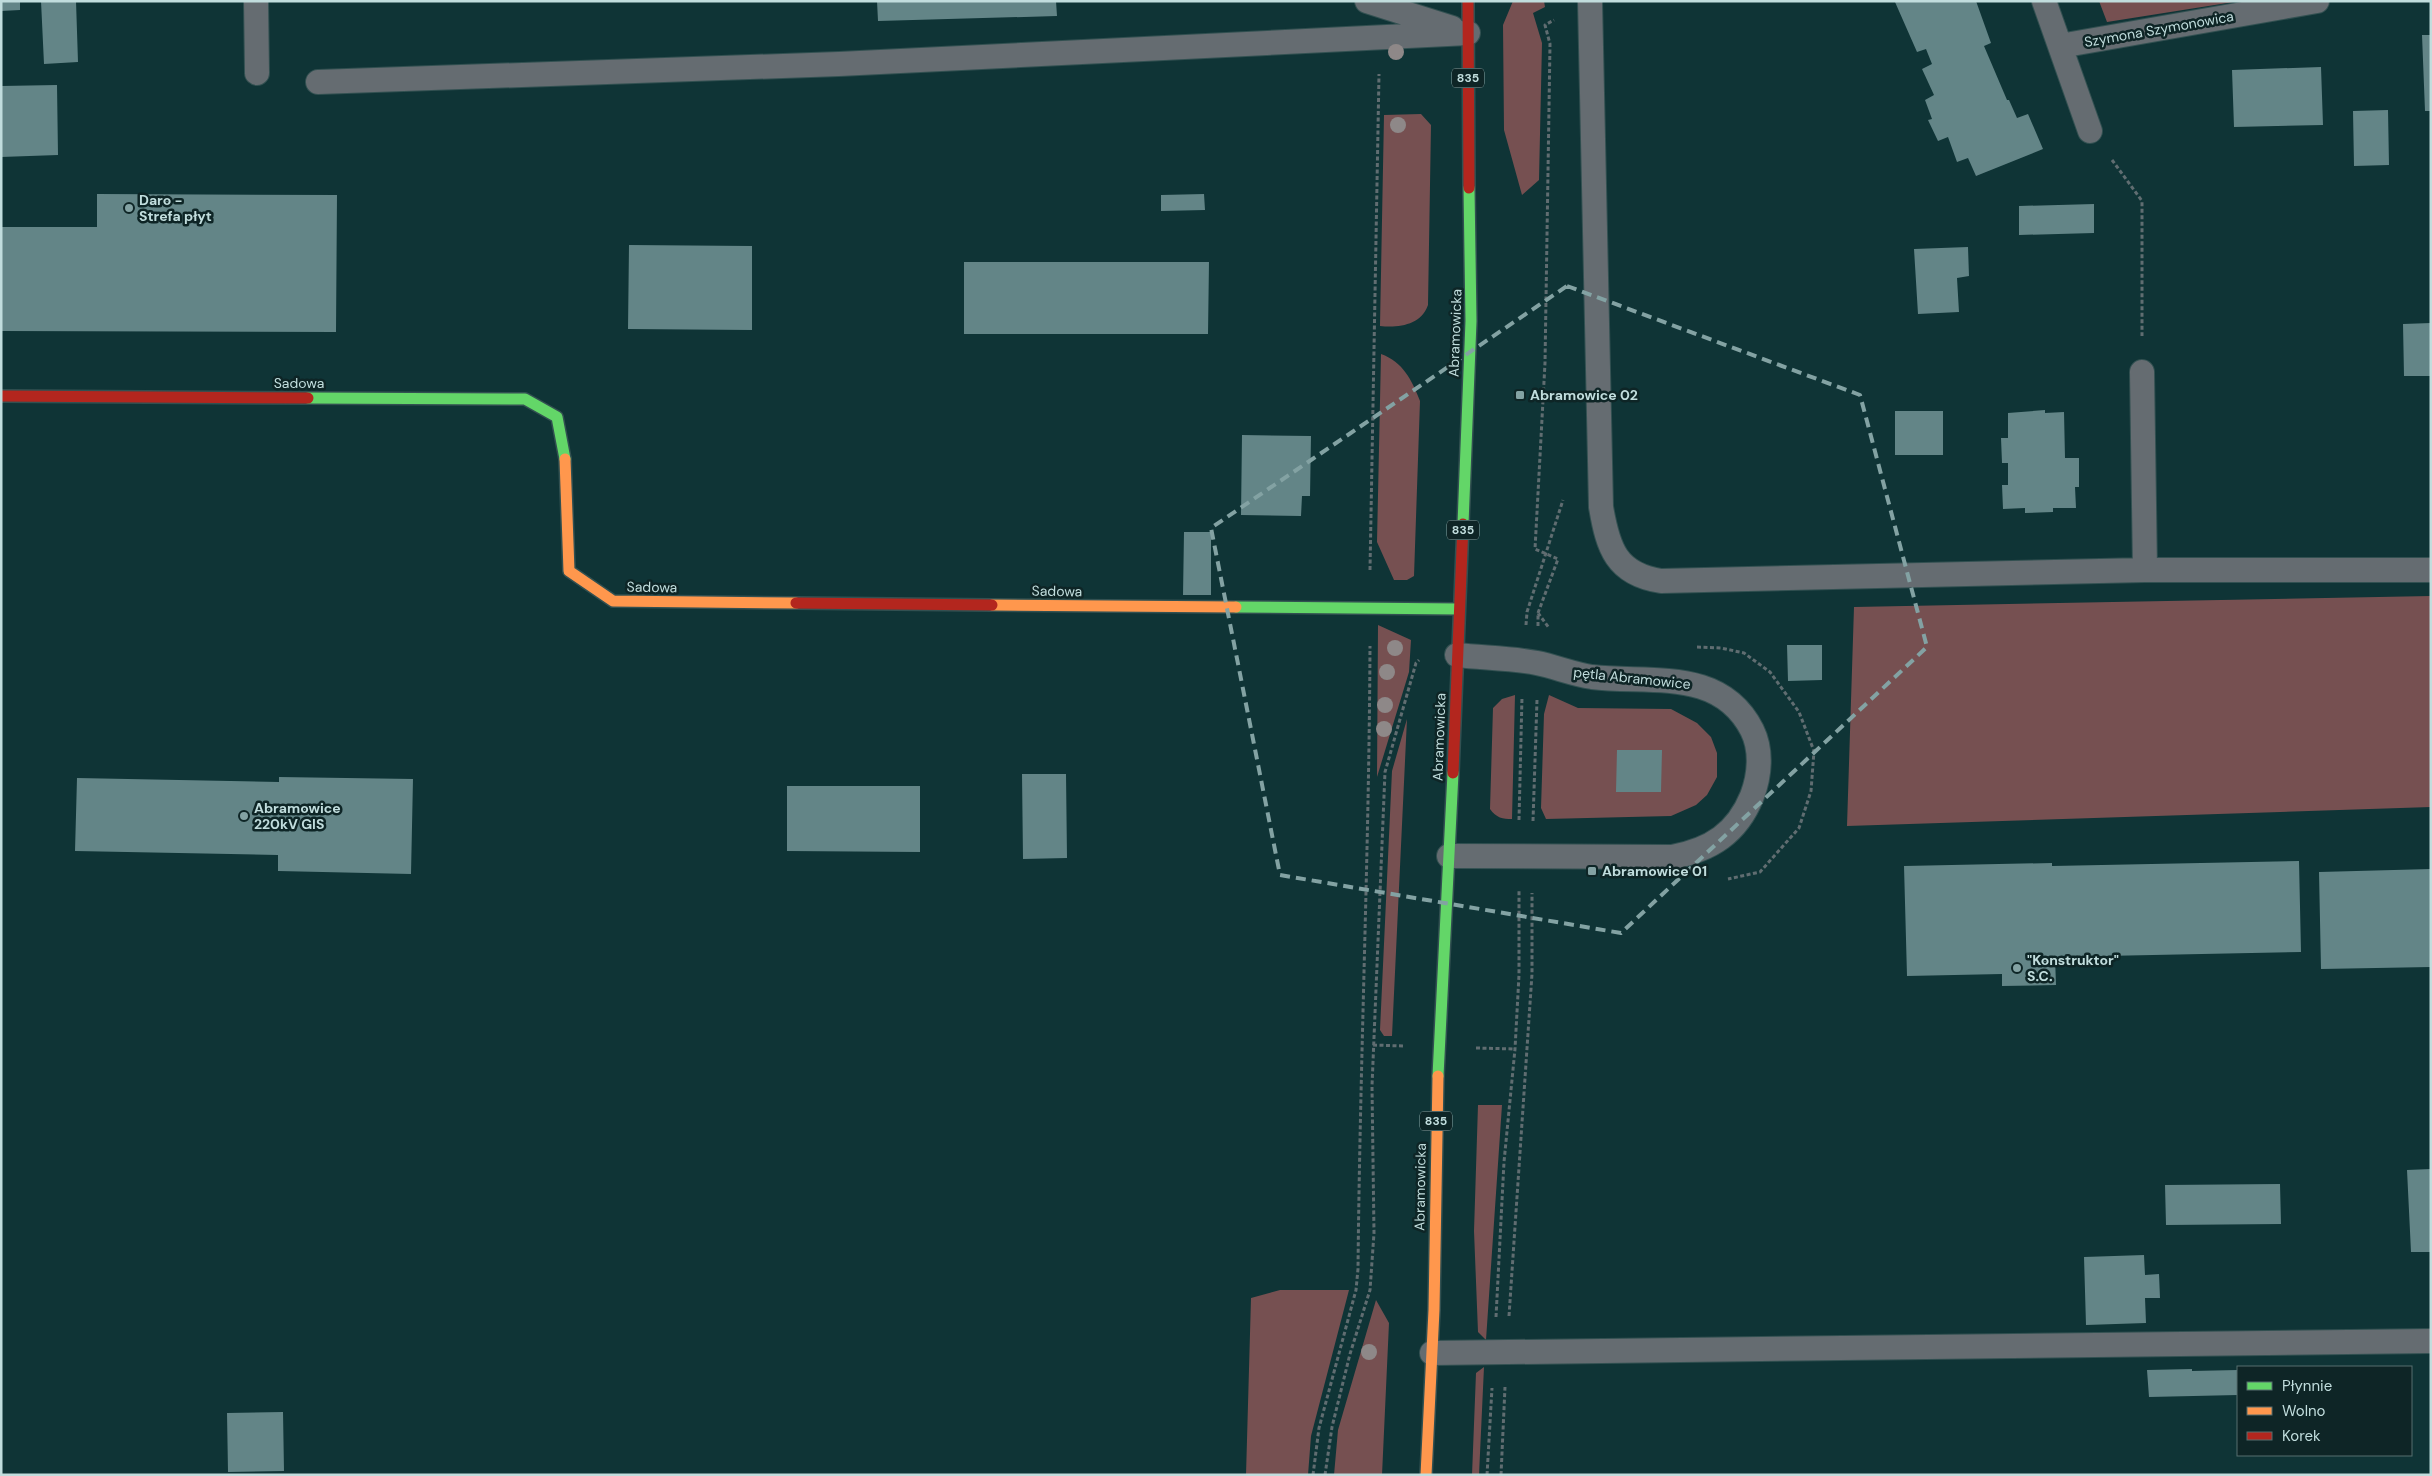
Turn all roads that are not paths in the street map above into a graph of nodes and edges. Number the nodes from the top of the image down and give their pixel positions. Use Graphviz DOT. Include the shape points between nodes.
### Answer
graph roads {
  1 [pos="256,1"];
  2 [pos="1367,1"];
  3 [pos="1468,1"];
  4 [pos="1590,1"];
  5 [pos="2044,1"];
  6 [pos="2317,1"];
  7 [pos="1468,33"];
  8 [pos="2060,46"];
  9 [pos="258,72"];
  10 [pos="318,82"];
  11 [pos="2090,131"];
  12 [pos="2142,372"];
  13 [pos="1,396"];
  14 [pos="2145,570"];
  15 [pos="2431,570"];
  16 [pos="1459,613"];
  17 [pos="1457,655"];
  18 [pos="1449,856"];
  19 [pos="2431,1341"];
  20 [pos="1432,1353"];
  21 [pos="1426,1475"];
  1 -- 9 [label="lane"];
  2 -- 7 [label="lane"];
  3 -- 7 [label="street, Abramowicka / 835"];
  4 -- 14 [label="lane" via="1601,507 1613,553 1624,567 1643,578 1661,581"];
  5 -- 8 [label="lane"];
  6 -- 8 [label="lane, Szymona Szymonowica"];
  7 -- 10 [label="lane" via="849,63"];
  7 -- 16 [label="street, Abramowicka / 835" via="1472,290"];
  8 -- 11 [label="lane"];
  12 -- 14 [label="lane"];
  13 -- 16 [label="street, Sadowa" via="525,399 557,417 565,448 569,571 613,601 1370,609"];
  14 -- 15 [label="lane"];
  16 -- 17 [label="street, Abramowicka / 835"];
  17 -- 18 [label="street, Abramowicka / 835"];
  17 -- 18 [label="lane, pętla Abramowice" via="1531,662 1572,674 1696,684 1713,691 1739,710 1748,723 1758,751 1759,766 1755,787 1737,825 1721,839 1697,851 1672,857"];
  18 -- 20 [label="street, Abramowicka / 835" via="1437,1087"];
  19 -- 20 [label="lane"];
  20 -- 21 [label="street, Abramowicka / 835"];
}
